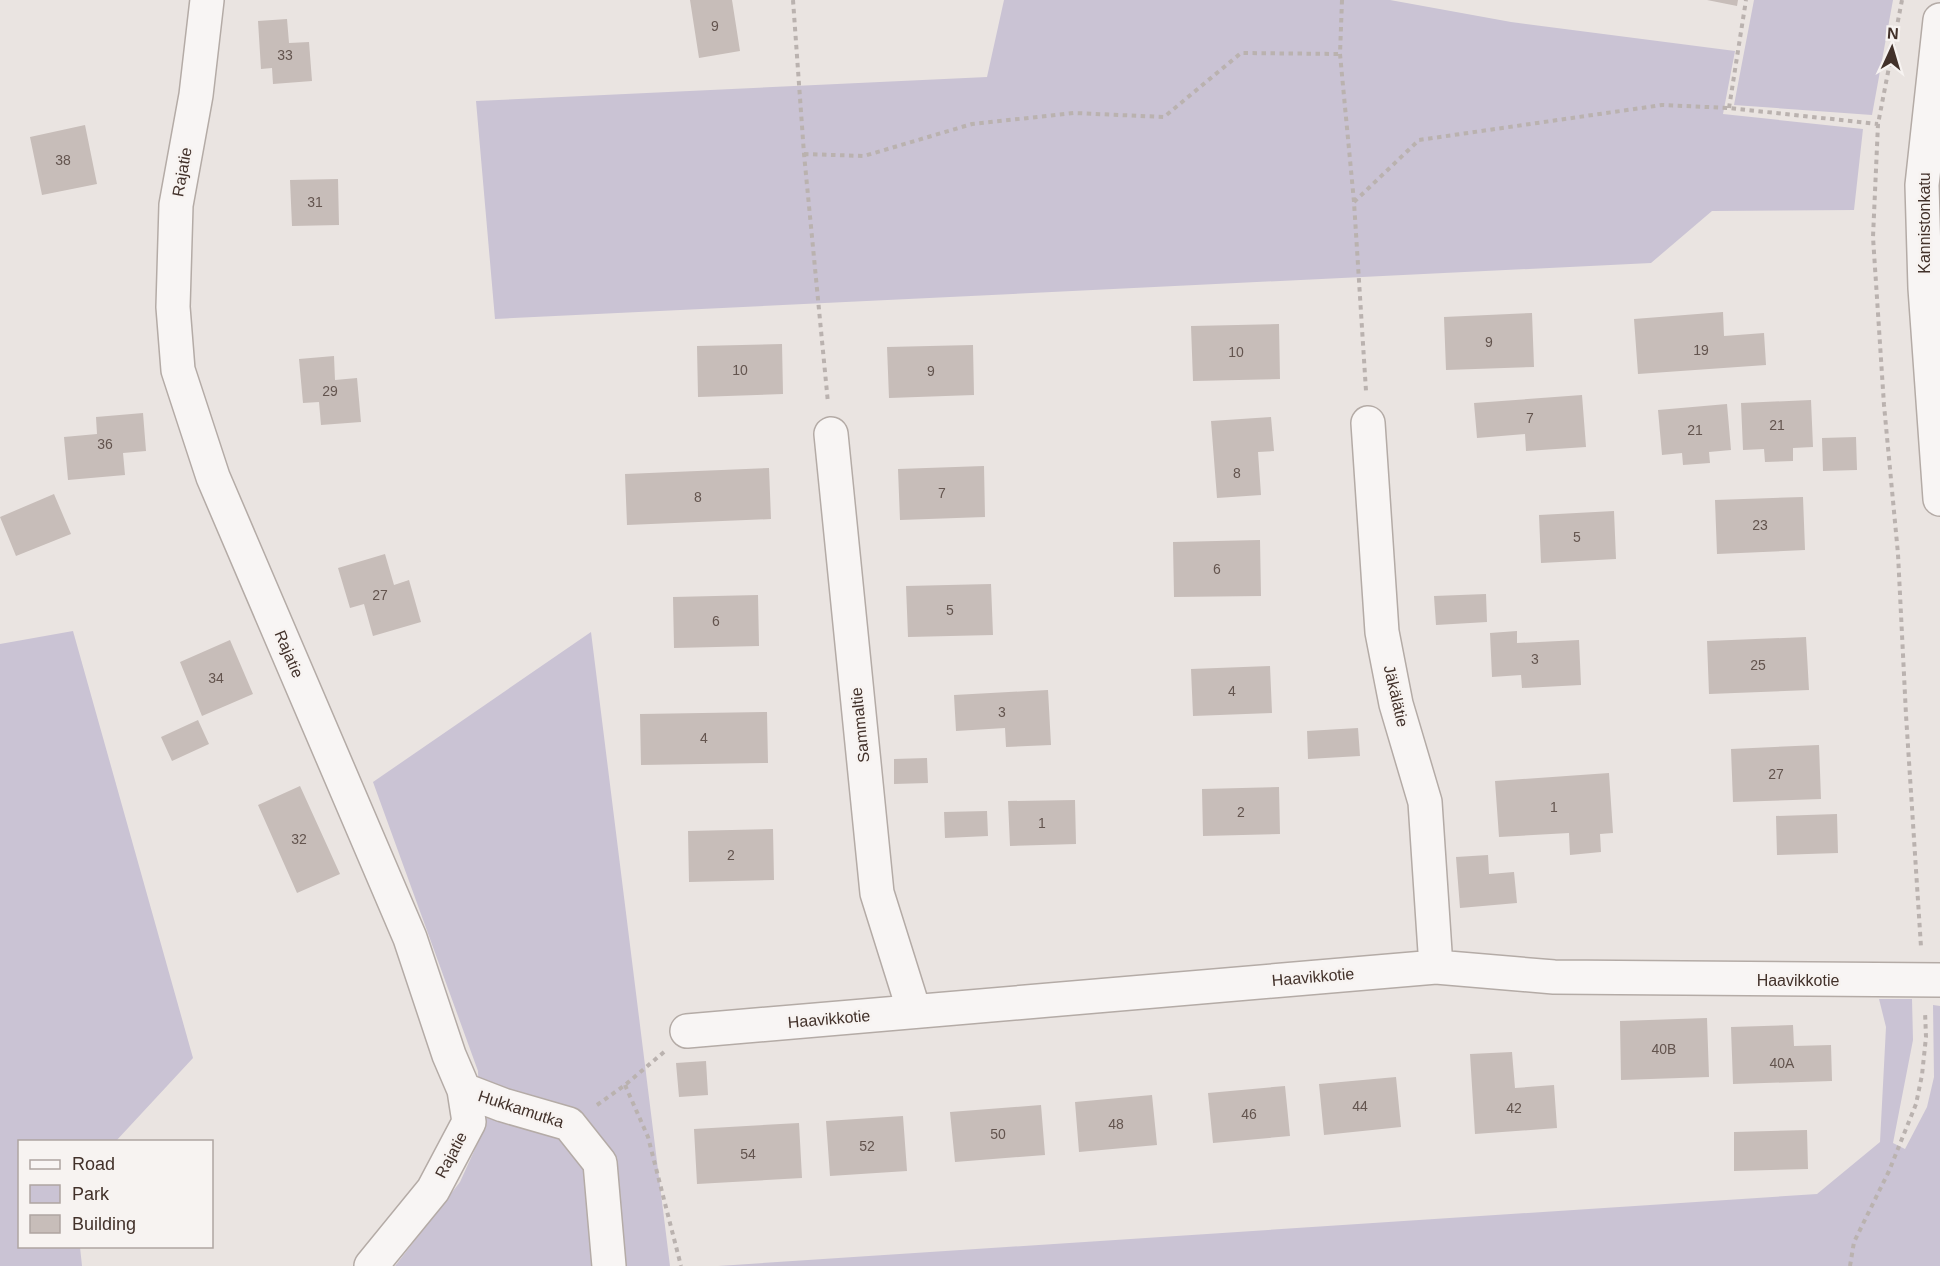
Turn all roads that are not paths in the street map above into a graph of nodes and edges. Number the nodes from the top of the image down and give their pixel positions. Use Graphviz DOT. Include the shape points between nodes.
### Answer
graph roads {
  1 [pos="207,0"];
  2 [pos="1940,20"];
  3 [pos="1368,423"];
  4 [pos="831,434"];
  5 [pos="1940,499"];
  6 [pos="1436,967"];
  7 [pos="1932,980"];
  8 [pos="914,1011"];
  9 [pos="687,1031"];
  10 [pos="464,1090"];
  11 [pos="371,1266"];
  12 [pos="609,1266"];
  1 -- 10 [label="street, Rajatie" via="196,95 176,205 173,307 178,370 213,477 384,875"];
  2 -- 5 [label="street, Kannistonkatu" via="1922,185"];
  3 -- 6 [label="street, Jäkälätie" via="1382,632 1396,704 1425,802"];
  4 -- 8 [label="street, Sammaltie" via="877,893"];
  6 -- 7 [label="street, Haavikkotie" via="1554,977"];
  6 -- 8 [label="street, Haavikkotie"];
  8 -- 9 [label="street, Haavikkotie"];
  10 -- 11 [label="street, Rajatie" via="469,1122 433,1190"];
  10 -- 12 [label="street, Hukkamutka" via="569,1124 600,1163"];
}
